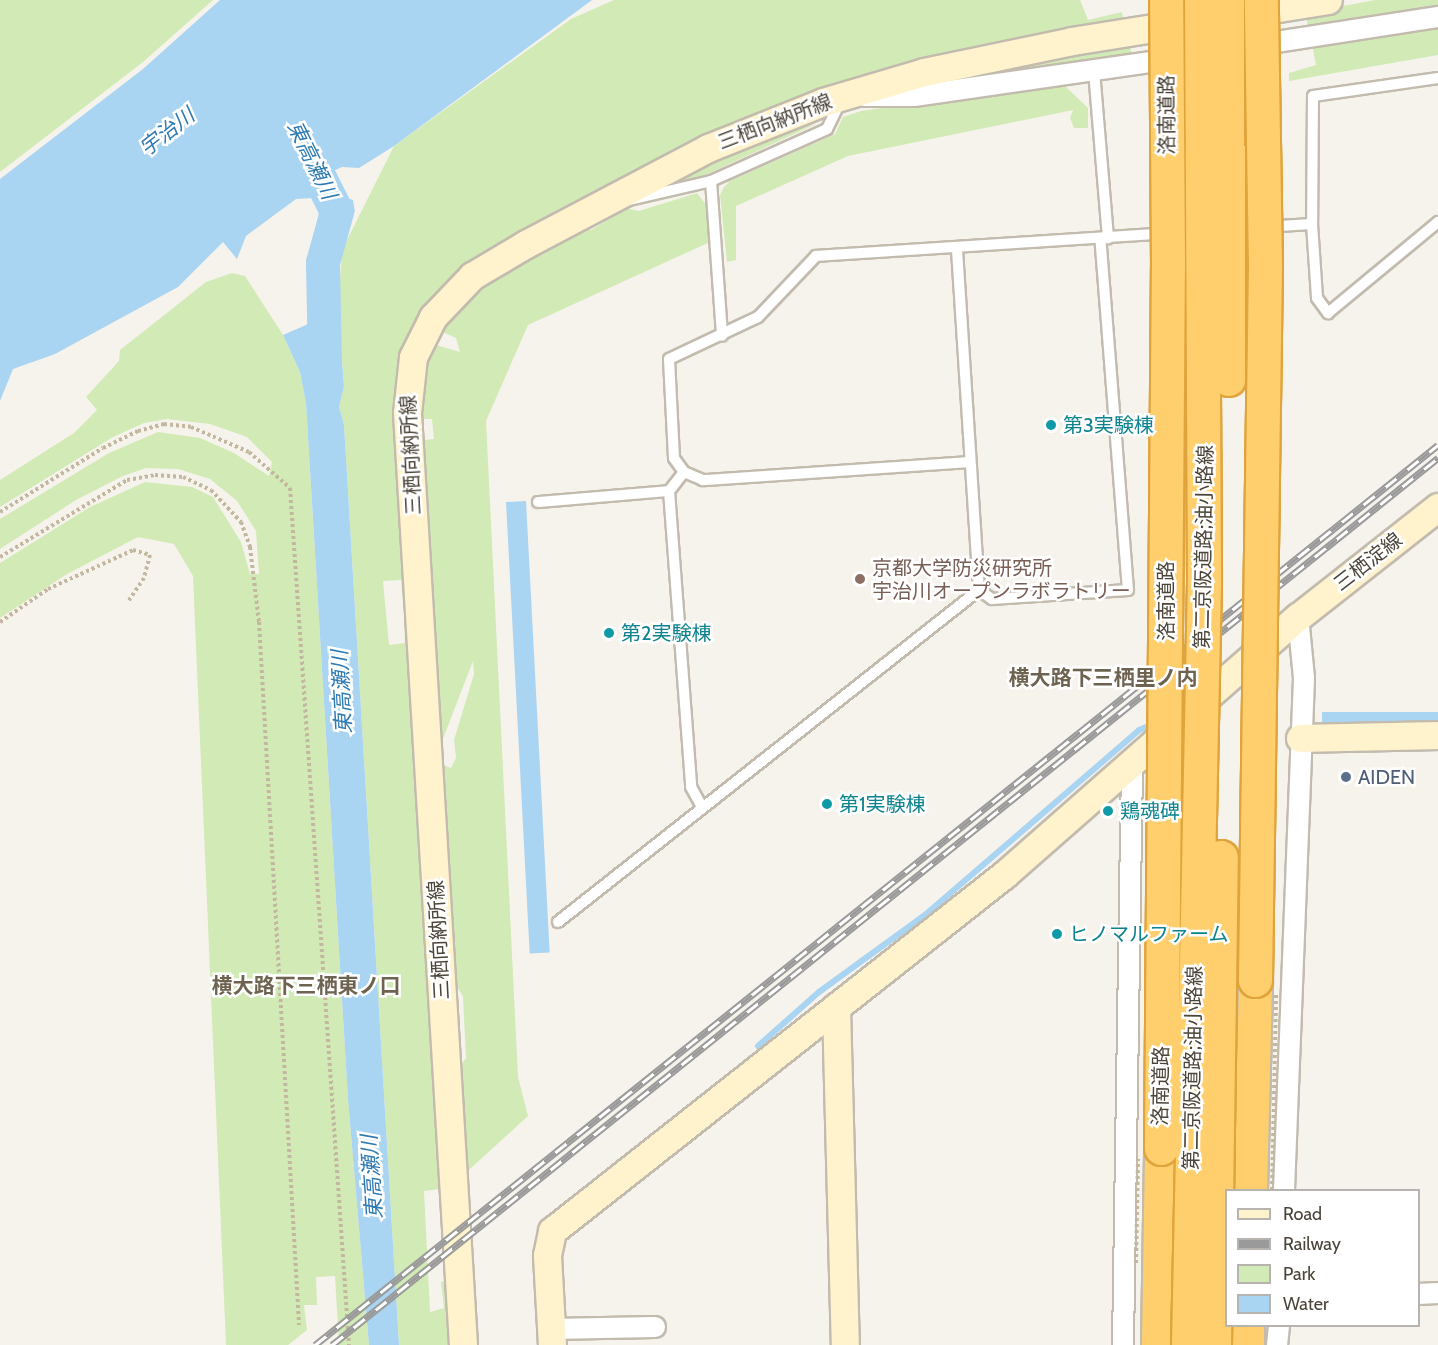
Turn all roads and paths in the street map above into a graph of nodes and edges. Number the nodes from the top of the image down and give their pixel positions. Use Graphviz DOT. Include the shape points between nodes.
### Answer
graph roads {
  1 [pos="1166,0"];
  2 [pos="1201,0"];
  3 [pos="1227,0"];
  4 [pos="1261,0"];
  5 [pos="1328,0"];
  6 [pos="1438,17"];
  7 [pos="1094,71"];
  8 [pos="1438,78"];
  9 [pos="843,96"];
  10 [pos="711,181"];
  11 [pos="596,207"];
  12 [pos="1438,222"];
  13 [pos="1312,224"];
  14 [pos="1104,238"];
  15 [pos="957,248"];
  16 [pos="722,336"];
  17 [pos="970,462"];
  18 [pos="684,472"];
  19 [pos="669,491"];
  20 [pos="538,502"];
  21 [pos="1438,507"];
  22 [pos="0,512"];
  23 [pos="0,557"];
  24 [pos="979,591"];
  25 [pos="129,600"];
  26 [pos="1298,617"];
  27 [pos="0,622"];
  28 [pos="1438,735"];
  29 [pos="1300,738"];
  30 [pos="1132,766"];
  31 [pos="702,807"];
  32 [pos="558,922"];
  33 [pos="836,1007"];
  34 [pos="1250,1189"];
  35 [pos="1284,1189"];
  36 [pos="1438,1293"];
  37 [pos="1420,1294"];
  38 [pos="299,1325"];
  39 [pos="1247,1327"];
  40 [pos="1279,1327"];
  41 [pos="655,1328"];
  42 [pos="552,1337"];
  43 [pos="349,1345"];
  44 [pos="463,1345"];
  45 [pos="845,1345"];
  46 [pos="1123,1345"];
  47 [pos="1158,1345"];
  48 [pos="1188,1345"];
  49 [pos="1214,1345"];
  50 [pos="1246,1345"];
  51 [pos="1277,1345"];
  1 -- 47 [label="highway, 洛南道路, bridge" via="1168,265"];
  2 -- 48 [label="highway, 第二京阪道路;油小路線, bridge" via="1204,572"];
  3 -- 49 [label="highway, 第二京阪道路;油小路線, bridge" via="1229,258"];
  4 -- 34 [label="highway, bridge" via="1265,267"];
  5 -- 9 [label="main road, 三栖向納所線" via="1072,41 924,72"];
  6 -- 7 [label="street"];
  7 -- 9 [label="street" via="914,96"];
  7 -- 14 [label="lane"];
  8 -- 13 [label="lane" via="1313,96"];
  9 -- 10 [label="lane" via="826,129"];
  9 -- 11 [label="main road, 三栖向納所線" via="708,148"];
  10 -- 11 [label="lane"];
  10 -- 16 [label="lane"];
  11 -- 44 [label="main road, 三栖向納所線" via="526,244 457,288 424,331 413,357 407,393"];
  12 -- 13 [label="lane" via="1328,313 1317,298"];
  13 -- 14 [label="lane"];
  14 -- 15 [label="lane"];
  14 -- 24 [label="lane" via="1128,590 992,599"];
  15 -- 16 [label="lane" via="816,256 758,317"];
  15 -- 17 [label="lane"];
  16 -- 18 [label="lane" via="669,359 674,458"];
  17 -- 18 [label="lane" via="703,480"];
  17 -- 24 [label="lane"];
  18 -- 19 [label="lane"];
  19 -- 20 [label="lane"];
  19 -- 31 [label="lane" via="690,787"];
  21 -- 26 [label="main road, 三栖淀線"];
  22 -- 43 [label="path" via="103,448 138,431 164,424 221,437 258,458 290,488"];
  23 -- 38 [label="path" via="127,480 155,475 183,477 212,490 241,522 250,547 259,622"];
  24 -- 31 [label="lane"];
  25 -- 27 [label="path" via="144,578 150,555 133,550 48,589"];
  26 -- 29 [label="street" via="1304,678"];
  26 -- 30 [label="main road, 三栖淀線"];
  28 -- 29 [label="main road"];
  29 -- 35 [label="street"];
  30 -- 33 [label="main road, 三栖淀線" via="1005,874"];
  30 -- 46 [label="street"];
  31 -- 32 [label="lane"];
  33 -- 42 [label="main road, 三栖淀線" via="552,1232 547,1255"];
  33 -- 45 [label="main road"];
  36 -- 37 [label="street"];
  39 -- 50 [label="highway"];
  40 -- 51 [label="street"];
  41 -- 42 [label="street"];
}
